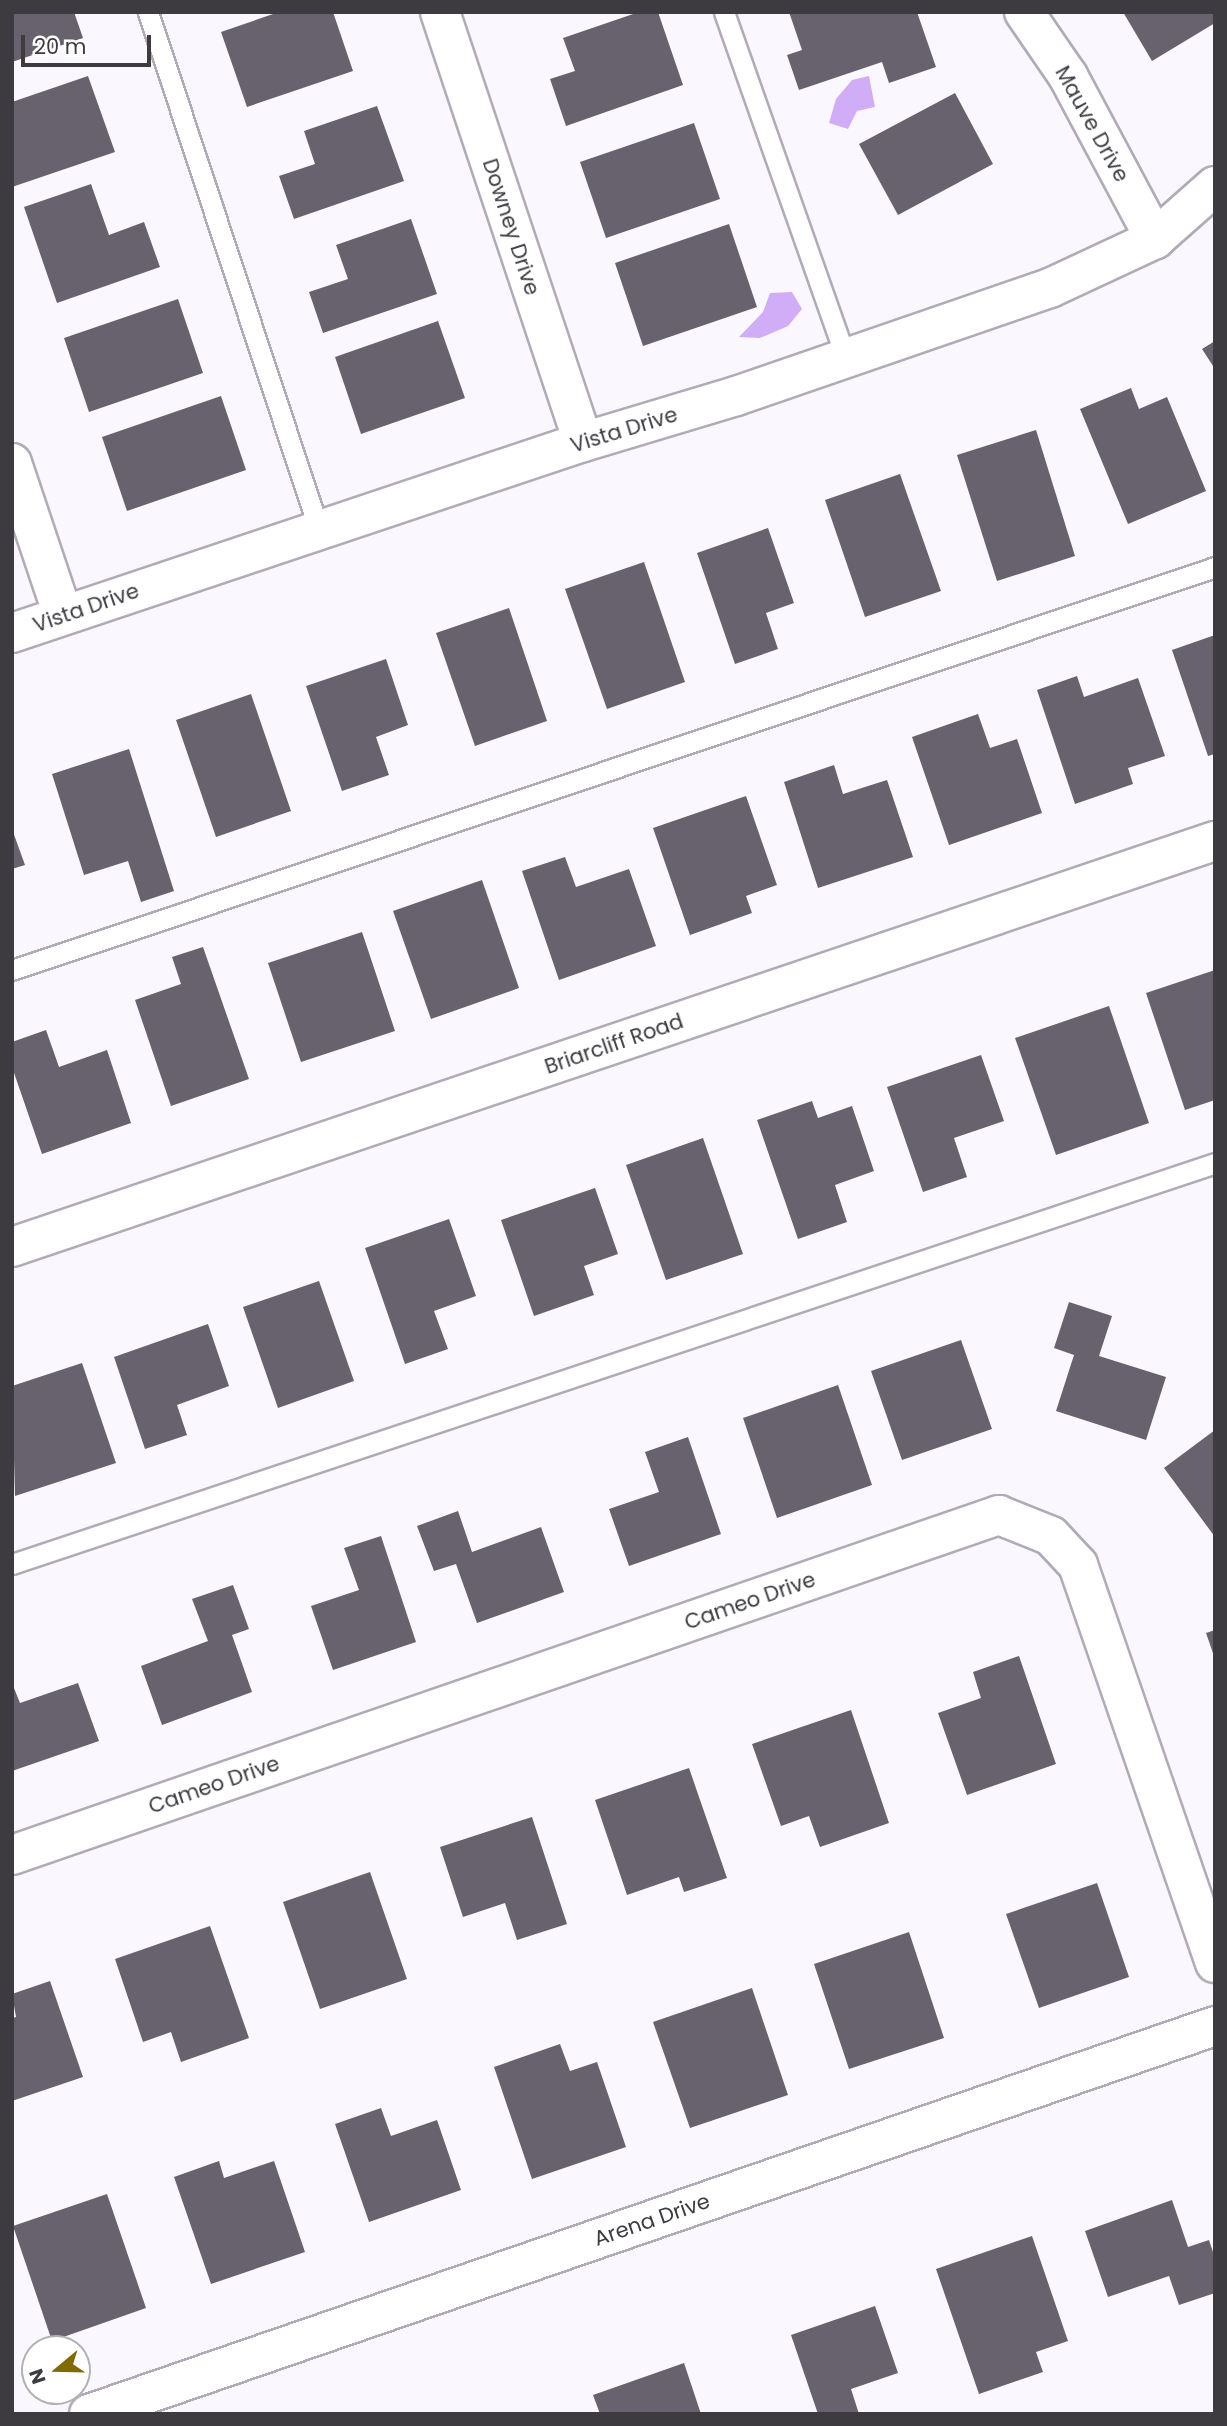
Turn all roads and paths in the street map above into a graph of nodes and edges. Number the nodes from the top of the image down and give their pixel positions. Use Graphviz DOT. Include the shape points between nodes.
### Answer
graph roads {
  1 [pos="148,12"];
  2 [pos="440,12"];
  3 [pos="724,12"];
  4 [pos="1024,12"];
  5 [pos="1215,186"];
  6 [pos="1155,239"];
  7 [pos="845,359"];
  8 [pos="583,442"];
  9 [pos="12,463"];
  10 [pos="319,530"];
  11 [pos="1215,567"];
  12 [pos="64,615"];
  13 [pos="12,633"];
  14 [pos="1215,841"];
  15 [pos="12,970"];
  16 [pos="1215,1163"];
  17 [pos="12,1247"];
  18 [pos="12,1564"];
  19 [pos="12,1855"];
  20 [pos="1215,1963"];
  21 [pos="1215,2026"];
  22 [pos="89,2414"];
  1 -- 10 [label="lane"];
  2 -- 8 [label="street, Downey Drive"];
  3 -- 7 [label="lane"];
  4 -- 6 [label="street, Mauve Drive" via="1068,76"];
  5 -- 6 [label="street, Vista Drive"];
  6 -- 7 [label="street, Vista Drive" via="1050,288"];
  7 -- 8 [label="street, Vista Drive"];
  8 -- 10 [label="street, Vista Drive"];
  9 -- 12 [label="street"];
  10 -- 12 [label="street, Vista Drive"];
  11 -- 15 [label="lane"];
  12 -- 13 [label="street, Vista Drive"];
  14 -- 17 [label="street, Briarcliff Road"];
  16 -- 18 [label="lane"];
  19 -- 20 [label="street, Cameo Drive" via="999,1515 1052,1536 1078,1565"];
  21 -- 22 [label="street, Arena Drive"];
}
